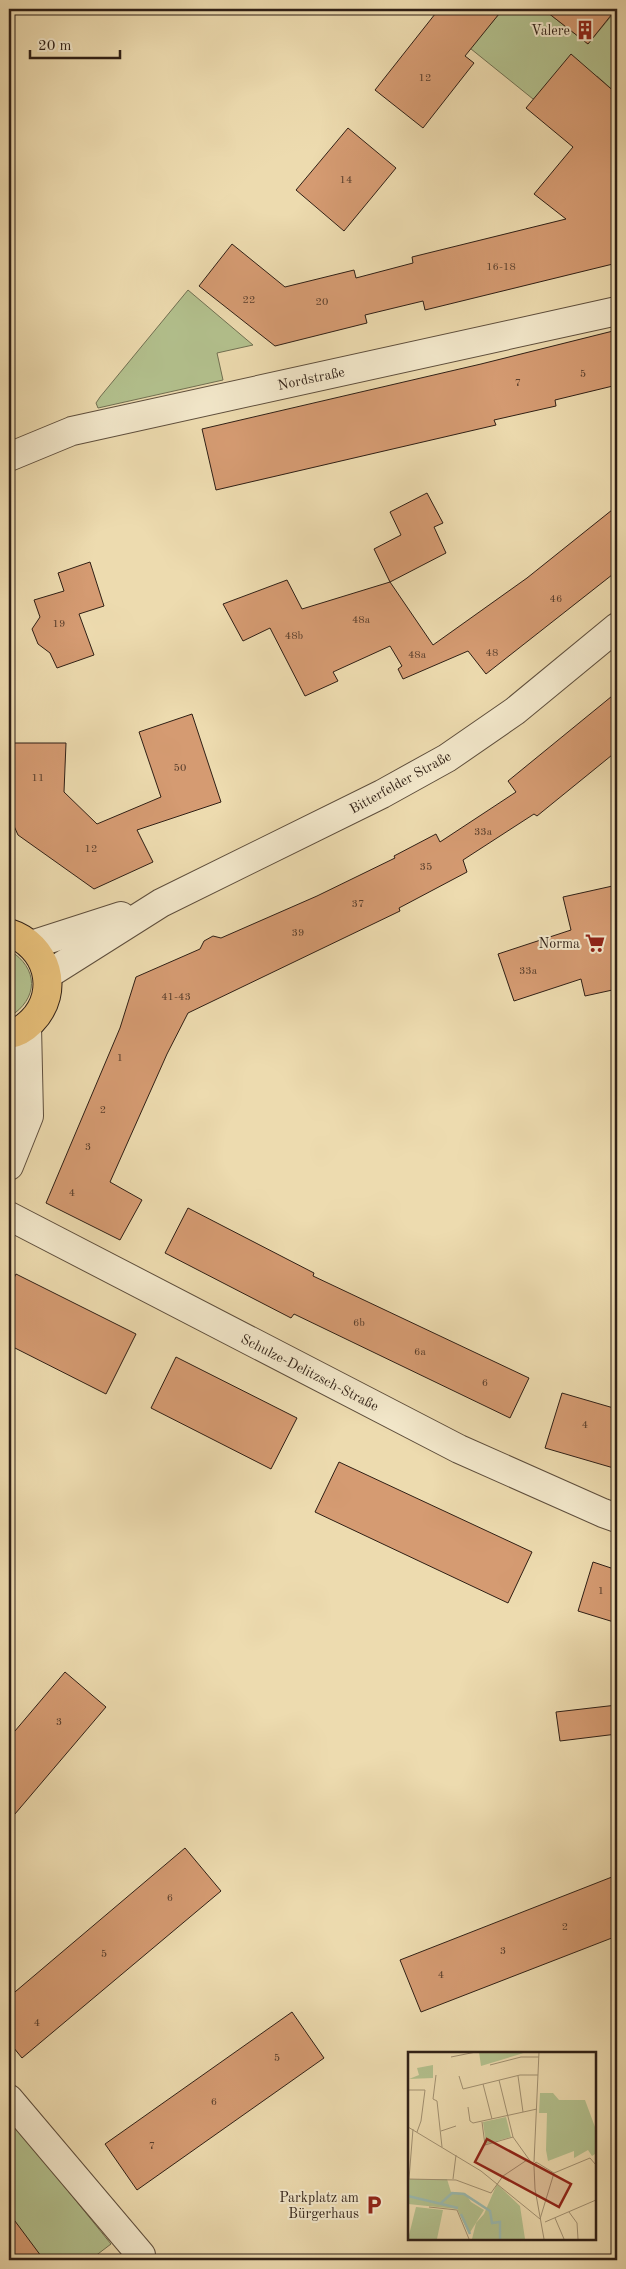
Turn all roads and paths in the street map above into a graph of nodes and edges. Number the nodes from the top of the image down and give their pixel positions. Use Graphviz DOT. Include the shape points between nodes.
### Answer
graph roads {
  1 [pos="617,311"];
  2 [pos="9,457"];
  3 [pos="617,627"];
  4 [pos="161,903"];
  5 [pos="20,939"];
  6 [pos="47,975"];
  7 [pos="18,1030"];
  8 [pos="9,1069"];
  9 [pos="29,1116"];
  10 [pos="9,1166"];
  11 [pos="9,1216"];
  12 [pos="617,1518"];
  13 [pos="9,2099"];
  14 [pos="138,2258"];
  1 -- 2 [label="street, Nordstraße" via="72,431"];
  3 -- 4 [label="street, Bitterfelder Straße" via="515,711 447,758 382,794"];
  4 -- 5 [label="street, Bitterfelder Straße"];
  4 -- 6 [label="street, Bitterfelder Straße"];
  5 -- 6 [label="main road" via="39,953"];
  6 -- 7 [label="main road" via="46,1000 39,1014"];
  7 -- 9 [label="street"];
  8 -- 9 [label="street"];
  9 -- 10 [label="street"];
  11 -- 12 [label="street, Schulze-Delitzsch-Straße" via="460,1449"];
  13 -- 14 [label="street"];
}
